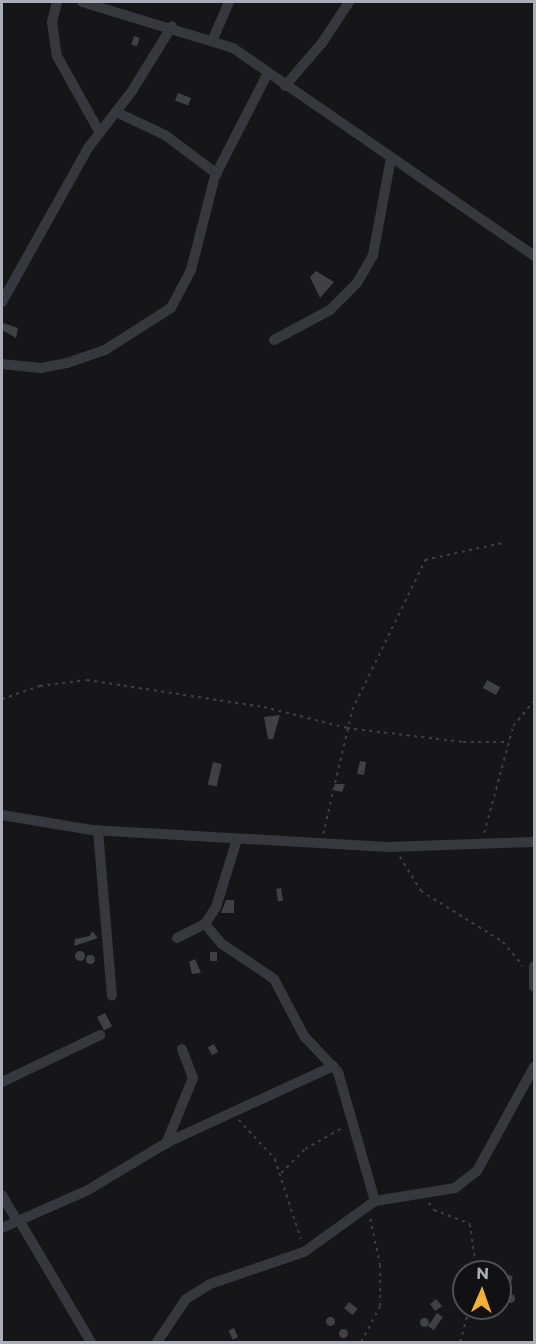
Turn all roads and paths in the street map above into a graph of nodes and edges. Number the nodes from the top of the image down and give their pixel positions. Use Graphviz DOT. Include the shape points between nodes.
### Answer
graph roads {
  1 [pos="57,2"];
  2 [pos="82,2"];
  3 [pos="229,2"];
  4 [pos="349,2"];
  5 [pos="124,7"];
  6 [pos="172,26"];
  7 [pos="213,39"];
  8 [pos="268,73"];
  9 [pos="285,86"];
  10 [pos="116,112"];
  11 [pos="100,133"];
  12 [pos="391,158"];
  13 [pos="217,174"];
  14 [pos="534,256"];
  15 [pos="2,302"];
  16 [pos="274,340"];
  17 [pos="2,364"];
  18 [pos="502,543"];
  19 [pos="2,699"];
  20 [pos="534,700"];
  21 [pos="347,728"];
  22 [pos="508,742"];
  23 [pos="2,815"];
  24 [pos="98,830"];
  25 [pos="237,839"];
  26 [pos="534,843"];
  27 [pos="321,844"];
  28 [pos="481,846"];
  29 [pos="396,848"];
  30 [pos="205,924"];
  31 [pos="177,938"];
  32 [pos="534,966"];
  33 [pos="534,984"];
  34 [pos="112,995"];
  35 [pos="100,1035"];
  36 [pos="182,1049"];
  37 [pos="333,1066"];
  38 [pos="534,1067"];
  39 [pos="2,1082"];
  40 [pos="231,1114"];
  41 [pos="350,1124"];
  42 [pos="166,1144"];
  43 [pos="280,1174"];
  44 [pos="2,1195"];
  45 [pos="424,1195"];
  46 [pos="371,1204"];
  47 [pos="18,1220"];
  48 [pos="2,1228"];
  49 [pos="304,1252"];
  50 [pos="475,1260"];
  51 [pos="466,1320"];
  52 [pos="91,1342"];
  53 [pos="157,1342"];
  54 [pos="362,1342"];
  55 [pos="460,1342"];
  1 -- 11 [label="street" via="52,22 57,56"];
  2 -- 5 [label="street"];
  3 -- 7 [label="street"];
  4 -- 9 [label="street" via="322,43"];
  5 -- 6 [label="street"];
  6 -- 7 [label="street"];
  6 -- 10 [label="street"];
  7 -- 8 [label="street"];
  8 -- 9 [label="street"];
  8 -- 13 [label="street"];
  9 -- 12 [label="street"];
  10 -- 11 [label="street"];
  10 -- 13 [label="street" via="165,135"];
  11 -- 15 [label="street"];
  12 -- 14 [label="street"];
  12 -- 16 [label="street" via="373,255 357,283 330,309"];
  13 -- 17 [label="street" via="192,270 171,308 105,350 67,363 41,368"];
  18 -- 21 [label="path" via="425,560 361,686"];
  19 -- 21 [label="path" via="40,686 87,680 264,707"];
  20 -- 22 [label="path" via="513,726"];
  21 -- 22 [label="path" via="463,742"];
  21 -- 27 [label="path"];
  22 -- 28 [label="path"];
  23 -- 24 [label="street"];
  24 -- 25 [label="street"];
  24 -- 34 [label="street"];
  25 -- 27 [label="street"];
  25 -- 30 [label="street" via="216,907"];
  26 -- 28 [label="street"];
  27 -- 29 [label="street"];
  28 -- 29 [label="street"];
  29 -- 33 [label="path" via="420,891 503,942"];
  30 -- 31 [label="street"];
  30 -- 37 [label="street" via="222,944 274,979 304,1036"];
  32 -- 33 [label="street"];
  35 -- 39 [label="street"];
  36 -- 42 [label="street" via="193,1078"];
  37 -- 40 [label="street"];
  37 -- 41 [label="street" via="342,1078"];
  38 -- 45 [label="street" via="477,1171 455,1188"];
  40 -- 42 [label="street"];
  40 -- 43 [label="path" via="263,1141"];
  41 -- 43 [label="path" via="305,1149"];
  41 -- 46 [label="street"];
  42 -- 47 [label="street" via="87,1190"];
  43 -- 49 [label="path"];
  44 -- 47 [label="street"];
  45 -- 46 [label="street"];
  45 -- 50 [label="path" via="434,1210 470,1224"];
  46 -- 49 [label="street"];
  46 -- 54 [label="path" via="380,1266 380,1306"];
  47 -- 48 [label="street"];
  47 -- 52 [label="street"];
  49 -- 53 [label="street" via="210,1284 186,1299"];
  51 -- 55 [label="path"];
}
